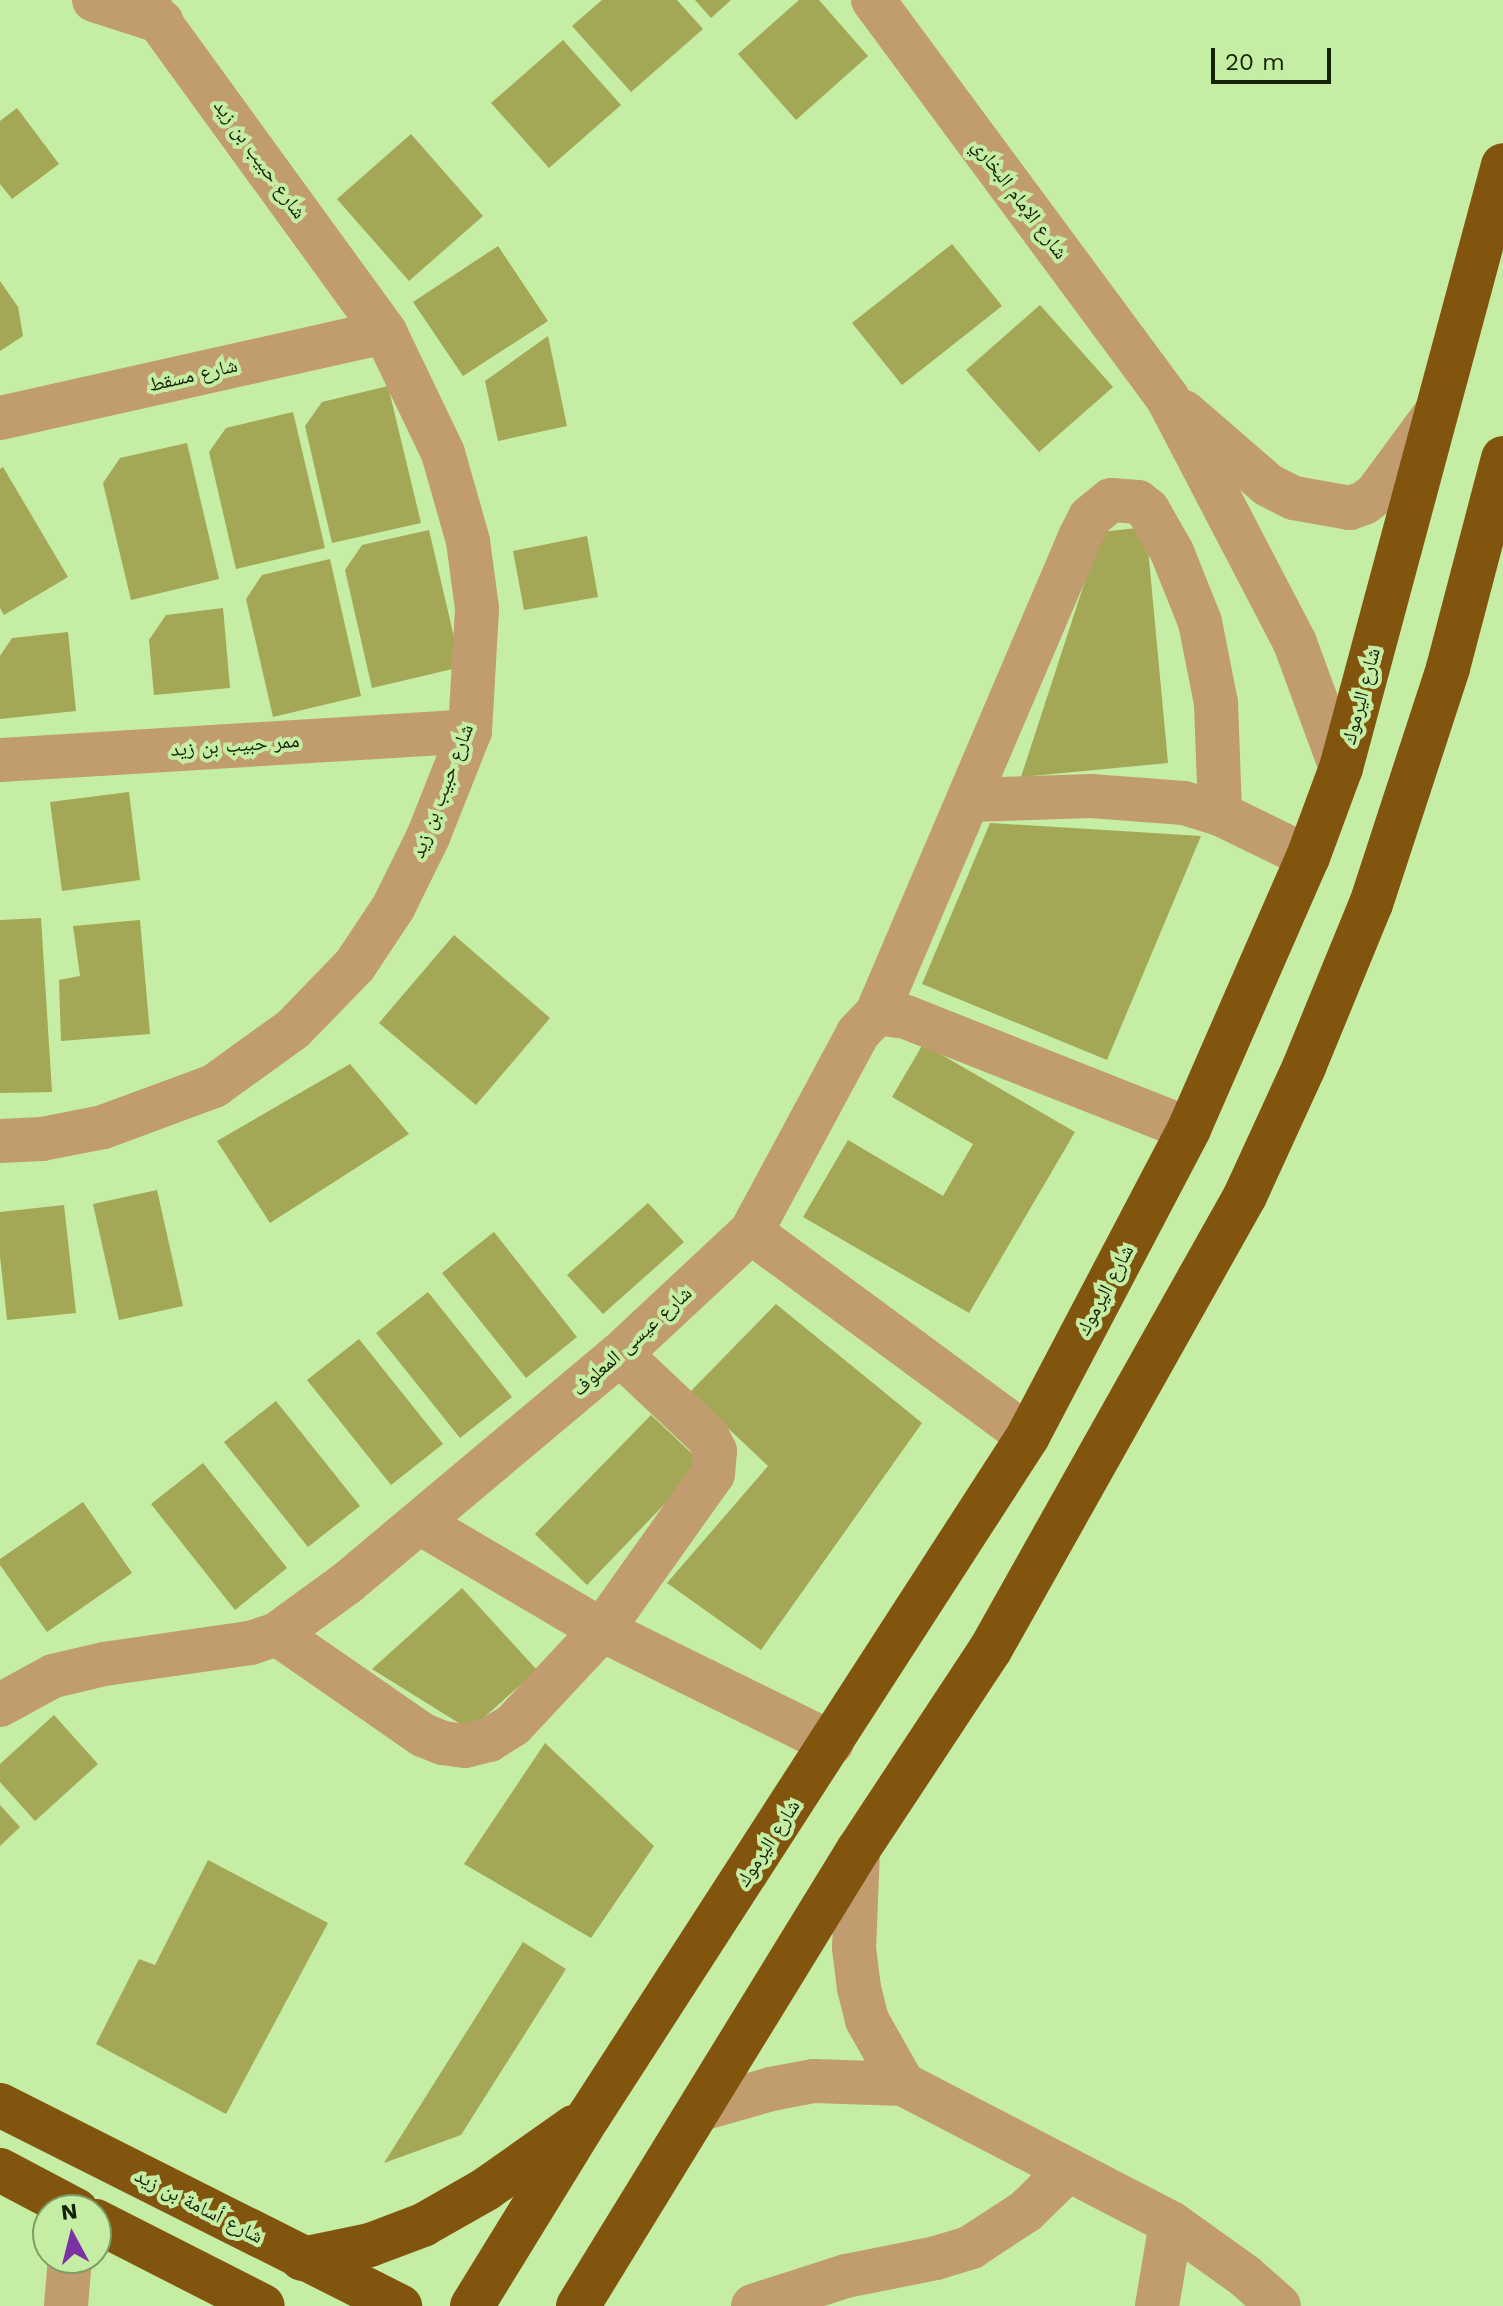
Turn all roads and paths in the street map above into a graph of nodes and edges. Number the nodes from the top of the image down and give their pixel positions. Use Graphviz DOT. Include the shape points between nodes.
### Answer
graph roads {
  1 [pos="94,0"];
  2 [pos="873,0"];
  3 [pos="153,11"];
  4 [pos="1503,165"];
  5 [pos="385,332"];
  6 [pos="1167,397"];
  7 [pos="1437,412"];
  8 [pos="0,418"];
  9 [pos="1503,458"];
  10 [pos="470,731"];
  11 [pos="0,760"];
  12 [pos="1341,768"];
  13 [pos="970,800"];
  14 [pos="1220,814"];
  15 [pos="1308,857"];
  16 [pos="877,1013"];
  17 [pos="1189,1129"];
  18 [pos="0,1141"];
  19 [pos="751,1232"];
  20 [pos="620,1354"];
  21 [pos="1028,1436"];
  22 [pos="420,1523"];
  23 [pos="602,1630"];
  24 [pos="277,1634"];
  25 [pos="0,1705"];
  26 [pos="832,1743"];
  27 [pos="858,1850"];
  28 [pos="903,2084"];
  29 [pos="0,2105"];
  30 [pos="701,2109"];
  31 [pos="589,2116"];
  32 [pos="0,2170"];
  33 [pos="1068,2170"];
  34 [pos="46,2194"];
  35 [pos="1171,2223"];
  36 [pos="112,2230"];
  37 [pos="302,2259"];
  38 [pos="69,2274"];
  39 [pos="247,2302"];
  40 [pos="66,2306"];
  41 [pos="400,2306"];
  42 [pos="472,2306"];
  43 [pos="578,2306"];
  44 [pos="753,2306"];
  45 [pos="1157,2306"];
  46 [pos="1279,2306"];
  1 -- 3 [label="street"];
  2 -- 6 [label="street, شارع الإمام البخاري"];
  3 -- 5 [label="street, شارع حبيب بن زيد"];
  4 -- 7 [label="highway, شارع اليرموك"];
  5 -- 8 [label="street, شارع مسقط"];
  5 -- 10 [label="street, شارع حبيب بن زيد" via="443,453 468,541 477,608"];
  6 -- 7 [label="street, شارع الإمام البخاري" via="1268,485 1294,498 1350,508 1376,494"];
  6 -- 12 [label="street, شارع الإمام البخاري" via="1295,643"];
  7 -- 12 [label="highway, شارع اليرموك"];
  9 -- 27 [label="highway" via="1448,668 1371,904 1245,1196 990,1650"];
  10 -- 11 [label="street, ممر حبيب بن زيد"];
  10 -- 18 [label="street, شارع حبيب بن زيد" via="394,906 355,965 293,1029 214,1086 103,1127"];
  12 -- 15 [label="highway, شارع اليرموك"];
  13 -- 14 [label="street" via="1150,799"];
  13 -- 14 [label="street, شارع عيسى المعلوف" via="1090,517 1099,506 1123,498 1138,502 1156,521 1200,622 1216,703"];
  13 -- 16 [label="street, شارع عيسى المعلوف"];
  14 -- 15 [label="street"];
  15 -- 17 [label="highway, شارع اليرموك"];
  16 -- 17 [label="street" via="893,1012"];
  16 -- 19 [label="street, شارع عيسى المعلوف" via="858,1033"];
  17 -- 21 [label="highway, شارع اليرموك"];
  19 -- 20 [label="street, شارع عيسى المعلوف"];
  19 -- 21 [label="street"];
  20 -- 22 [label="street, شارع عيسى المعلوف"];
  20 -- 23 [label="street" via="708,1437 715,1462 713,1474"];
  21 -- 26 [label="highway, شارع اليرموك"];
  22 -- 23 [label="street"];
  22 -- 24 [label="street, شارع عيسى المعلوف"];
  23 -- 24 [label="street" via="513,1725 489,1740 465,1746 423,1735"];
  23 -- 26 [label="street"];
  24 -- 25 [label="street, شارع عيسى المعلوف" via="53,1676"];
  26 -- 31 [label="highway, شارع اليرموك"];
  27 -- 28 [label="street" via="854,1948 859,1988 867,2020"];
  27 -- 30 [label="highway"];
  28 -- 30 [label="street" via="814,2081"];
  28 -- 33 [label="street"];
  29 -- 37 [label="highway, شارع أسامة بن زيد"];
  30 -- 43 [label="highway"];
  31 -- 37 [label="highway" via="486,2189 423,2225 370,2245"];
  31 -- 42 [label="highway, شارع اليرموك"];
  32 -- 34 [label="highway"];
  33 -- 35 [label="street"];
  33 -- 44 [label="street" via="1026,2211 971,2247 846,2276"];
  35 -- 45 [label="street"];
  35 -- 46 [label="street"];
  36 -- 39 [label="highway"];
  37 -- 41 [label="highway, شارع أسامة بن زيد"];
  38 -- 40 [label="street"];
}
